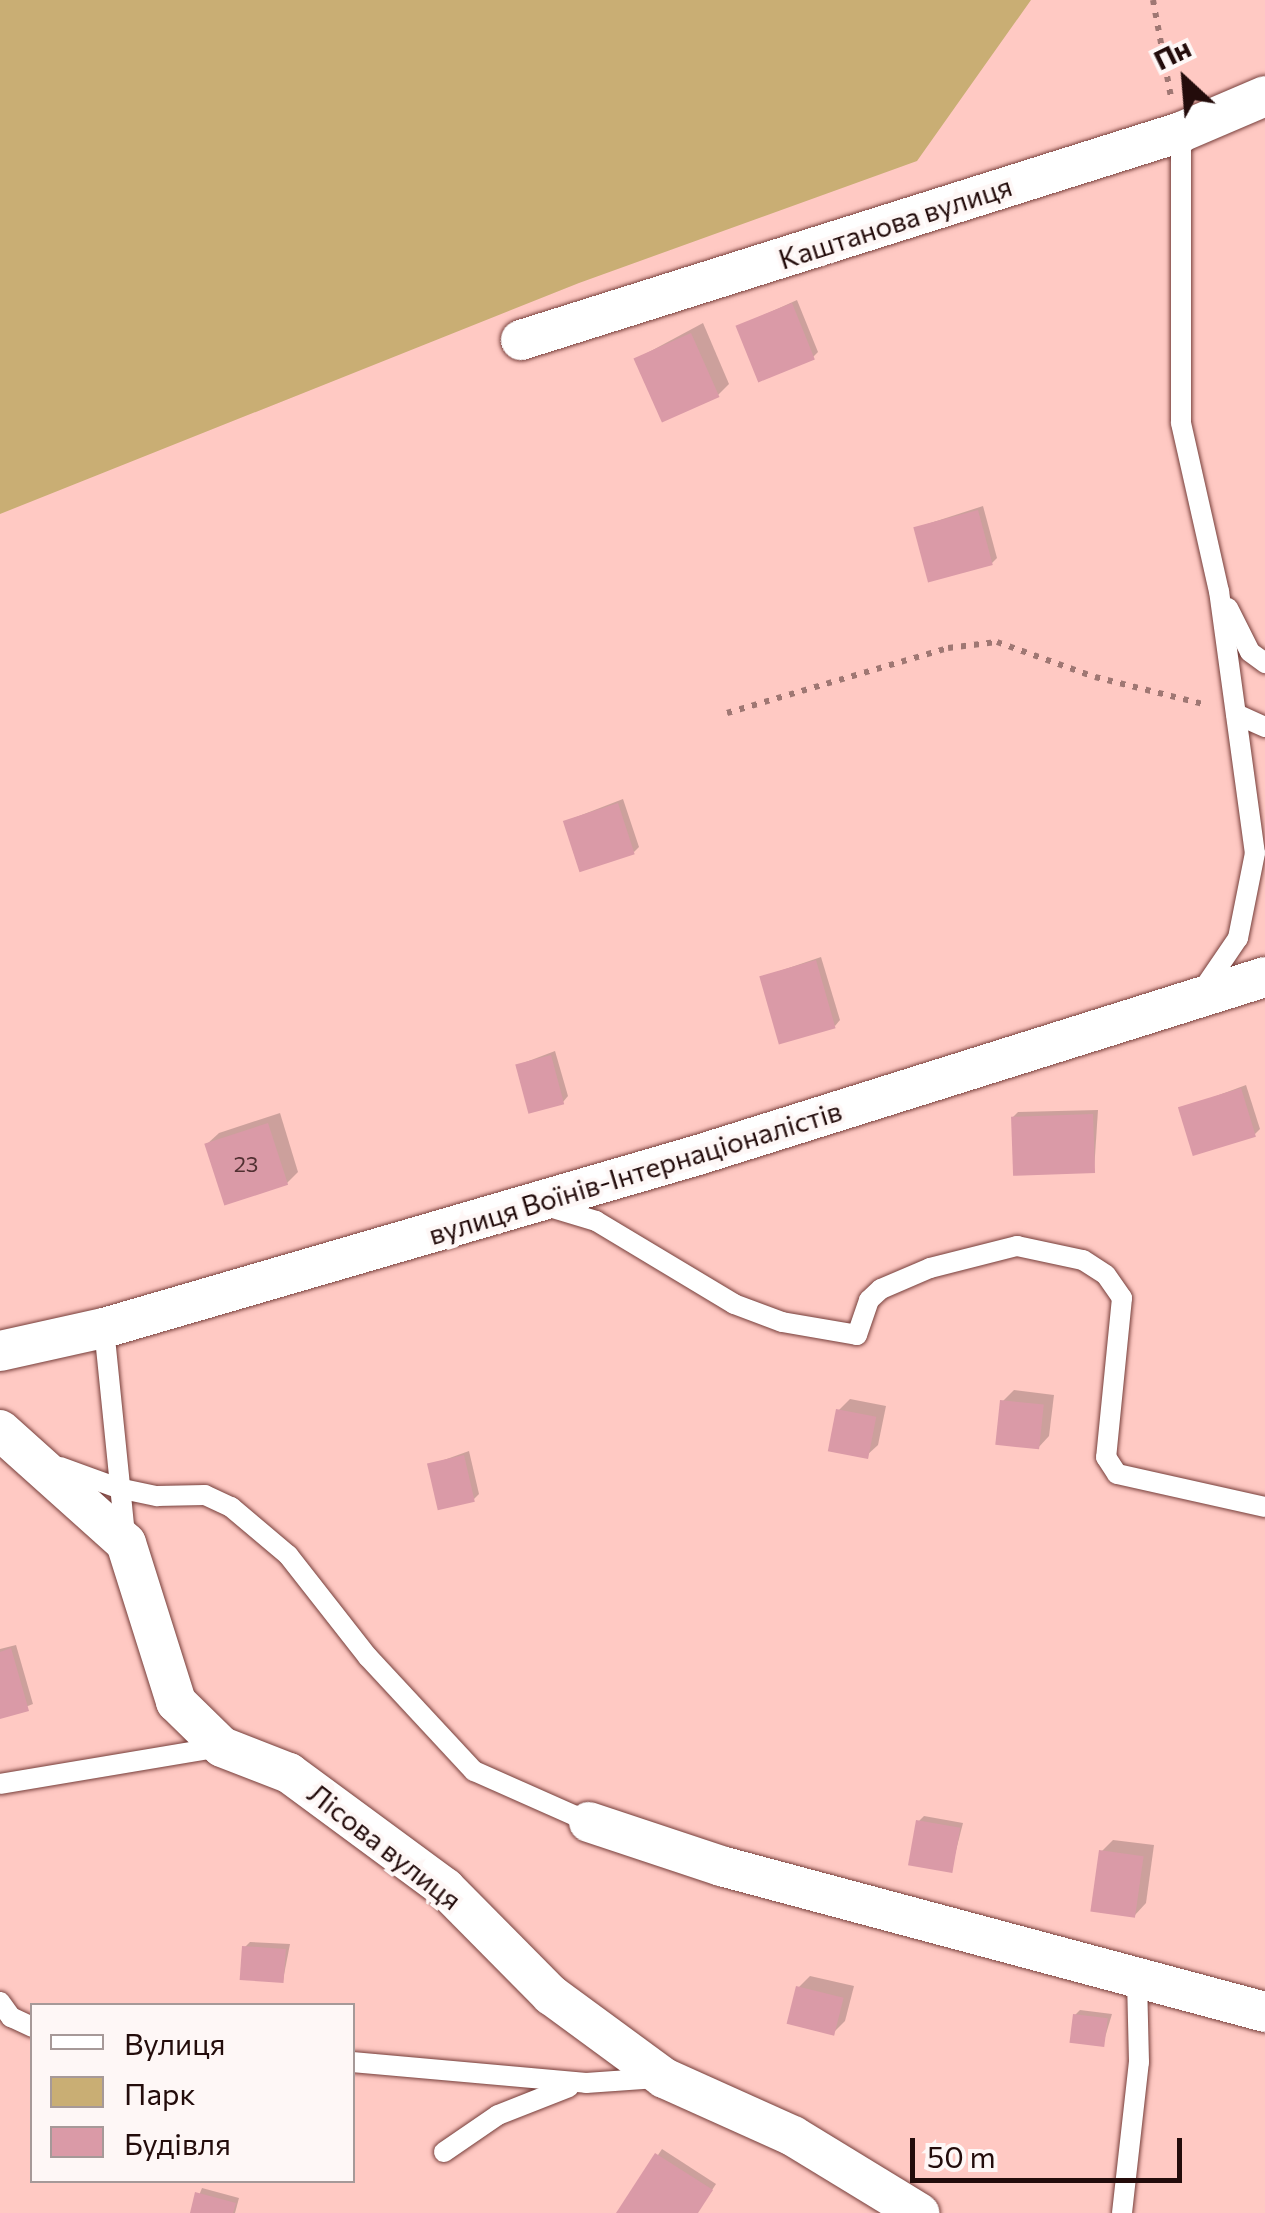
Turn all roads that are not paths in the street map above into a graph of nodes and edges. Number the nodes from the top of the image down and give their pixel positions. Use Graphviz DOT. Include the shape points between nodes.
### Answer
graph roads {
  1 [pos="1265,96"];
  2 [pos="1181,132"];
  3 [pos="521,340"];
  4 [pos="1219,591"];
  5 [pos="1265,663"];
  6 [pos="1236,714"];
  7 [pos="1265,727"];
  8 [pos="1265,977"];
  9 [pos="1198,998"];
  10 [pos="536,1202"];
  11 [pos="104,1328"];
  12 [pos="0,1351"];
  13 [pos="14,1440"];
  14 [pos="118,1488"];
  15 [pos="1265,1507"];
  16 [pos="126,1542"];
  17 [pos="222,1747"];
  18 [pos="0,1784"];
  19 [pos="589,1822"];
  20 [pos="1137,1980"];
  21 [pos="0,2002"];
  22 [pos="1265,2012"];
  23 [pos="30,2026"];
  24 [pos="355,2062"];
  25 [pos="664,2078"];
  26 [pos="586,2082"];
  27 [pos="444,2152"];
  28 [pos="919,2213"];
  29 [pos="1122,2213"];
  1 -- 2 [label="street, Каштанова вулиця"];
  2 -- 3 [label="street, Каштанова вулиця"];
  2 -- 4 [label="lane" via="1181,423"];
  4 -- 5 [label="lane" via="1250,652"];
  4 -- 6 [label="lane"];
  6 -- 7 [label="lane"];
  6 -- 9 [label="lane" via="1254,853 1238,938"];
  8 -- 9 [label="street, вулиця Воїнів-Інтернаціоналістів"];
  9 -- 10 [label="street, вулиця Воїнів-Інтернаціоналістів"];
  10 -- 11 [label="street, вулиця Воїнів-Інтернаціоналістів"];
  10 -- 15 [label="lane" via="596,1221 734,1304 857,1336 869,1300 881,1288 930,1268 1017,1246 1083,1260 1106,1275 1122,1298 1106,1457 1117,1474"];
  11 -- 12 [label="street, вулиця Воїнів-Інтернаціоналістів"];
  11 -- 14 [label="lane"];
  13 -- 14 [label="lane" via="82,1478"];
  13 -- 16 [label="street, Лісова вулиця"];
  14 -- 16 [label="lane"];
  14 -- 19 [label="lane" via="205,1494 231,1507 288,1555 368,1657 474,1771"];
  16 -- 17 [label="street, Лісова вулиця" via="176,1702"];
  17 -- 18 [label="lane"];
  17 -- 25 [label="street, Лісова вулиця" via="289,1773 446,1888 552,1995"];
  19 -- 20 [label="street" via="722,1866"];
  20 -- 22 [label="street"];
  20 -- 29 [label="lane" via="1139,2062"];
  21 -- 23 [label="lane"];
  24 -- 26 [label="lane"];
  25 -- 26 [label="lane"];
  25 -- 28 [label="street, Лісова вулиця" via="793,2136"];
  26 -- 27 [label="lane" via="498,2115"];
}
